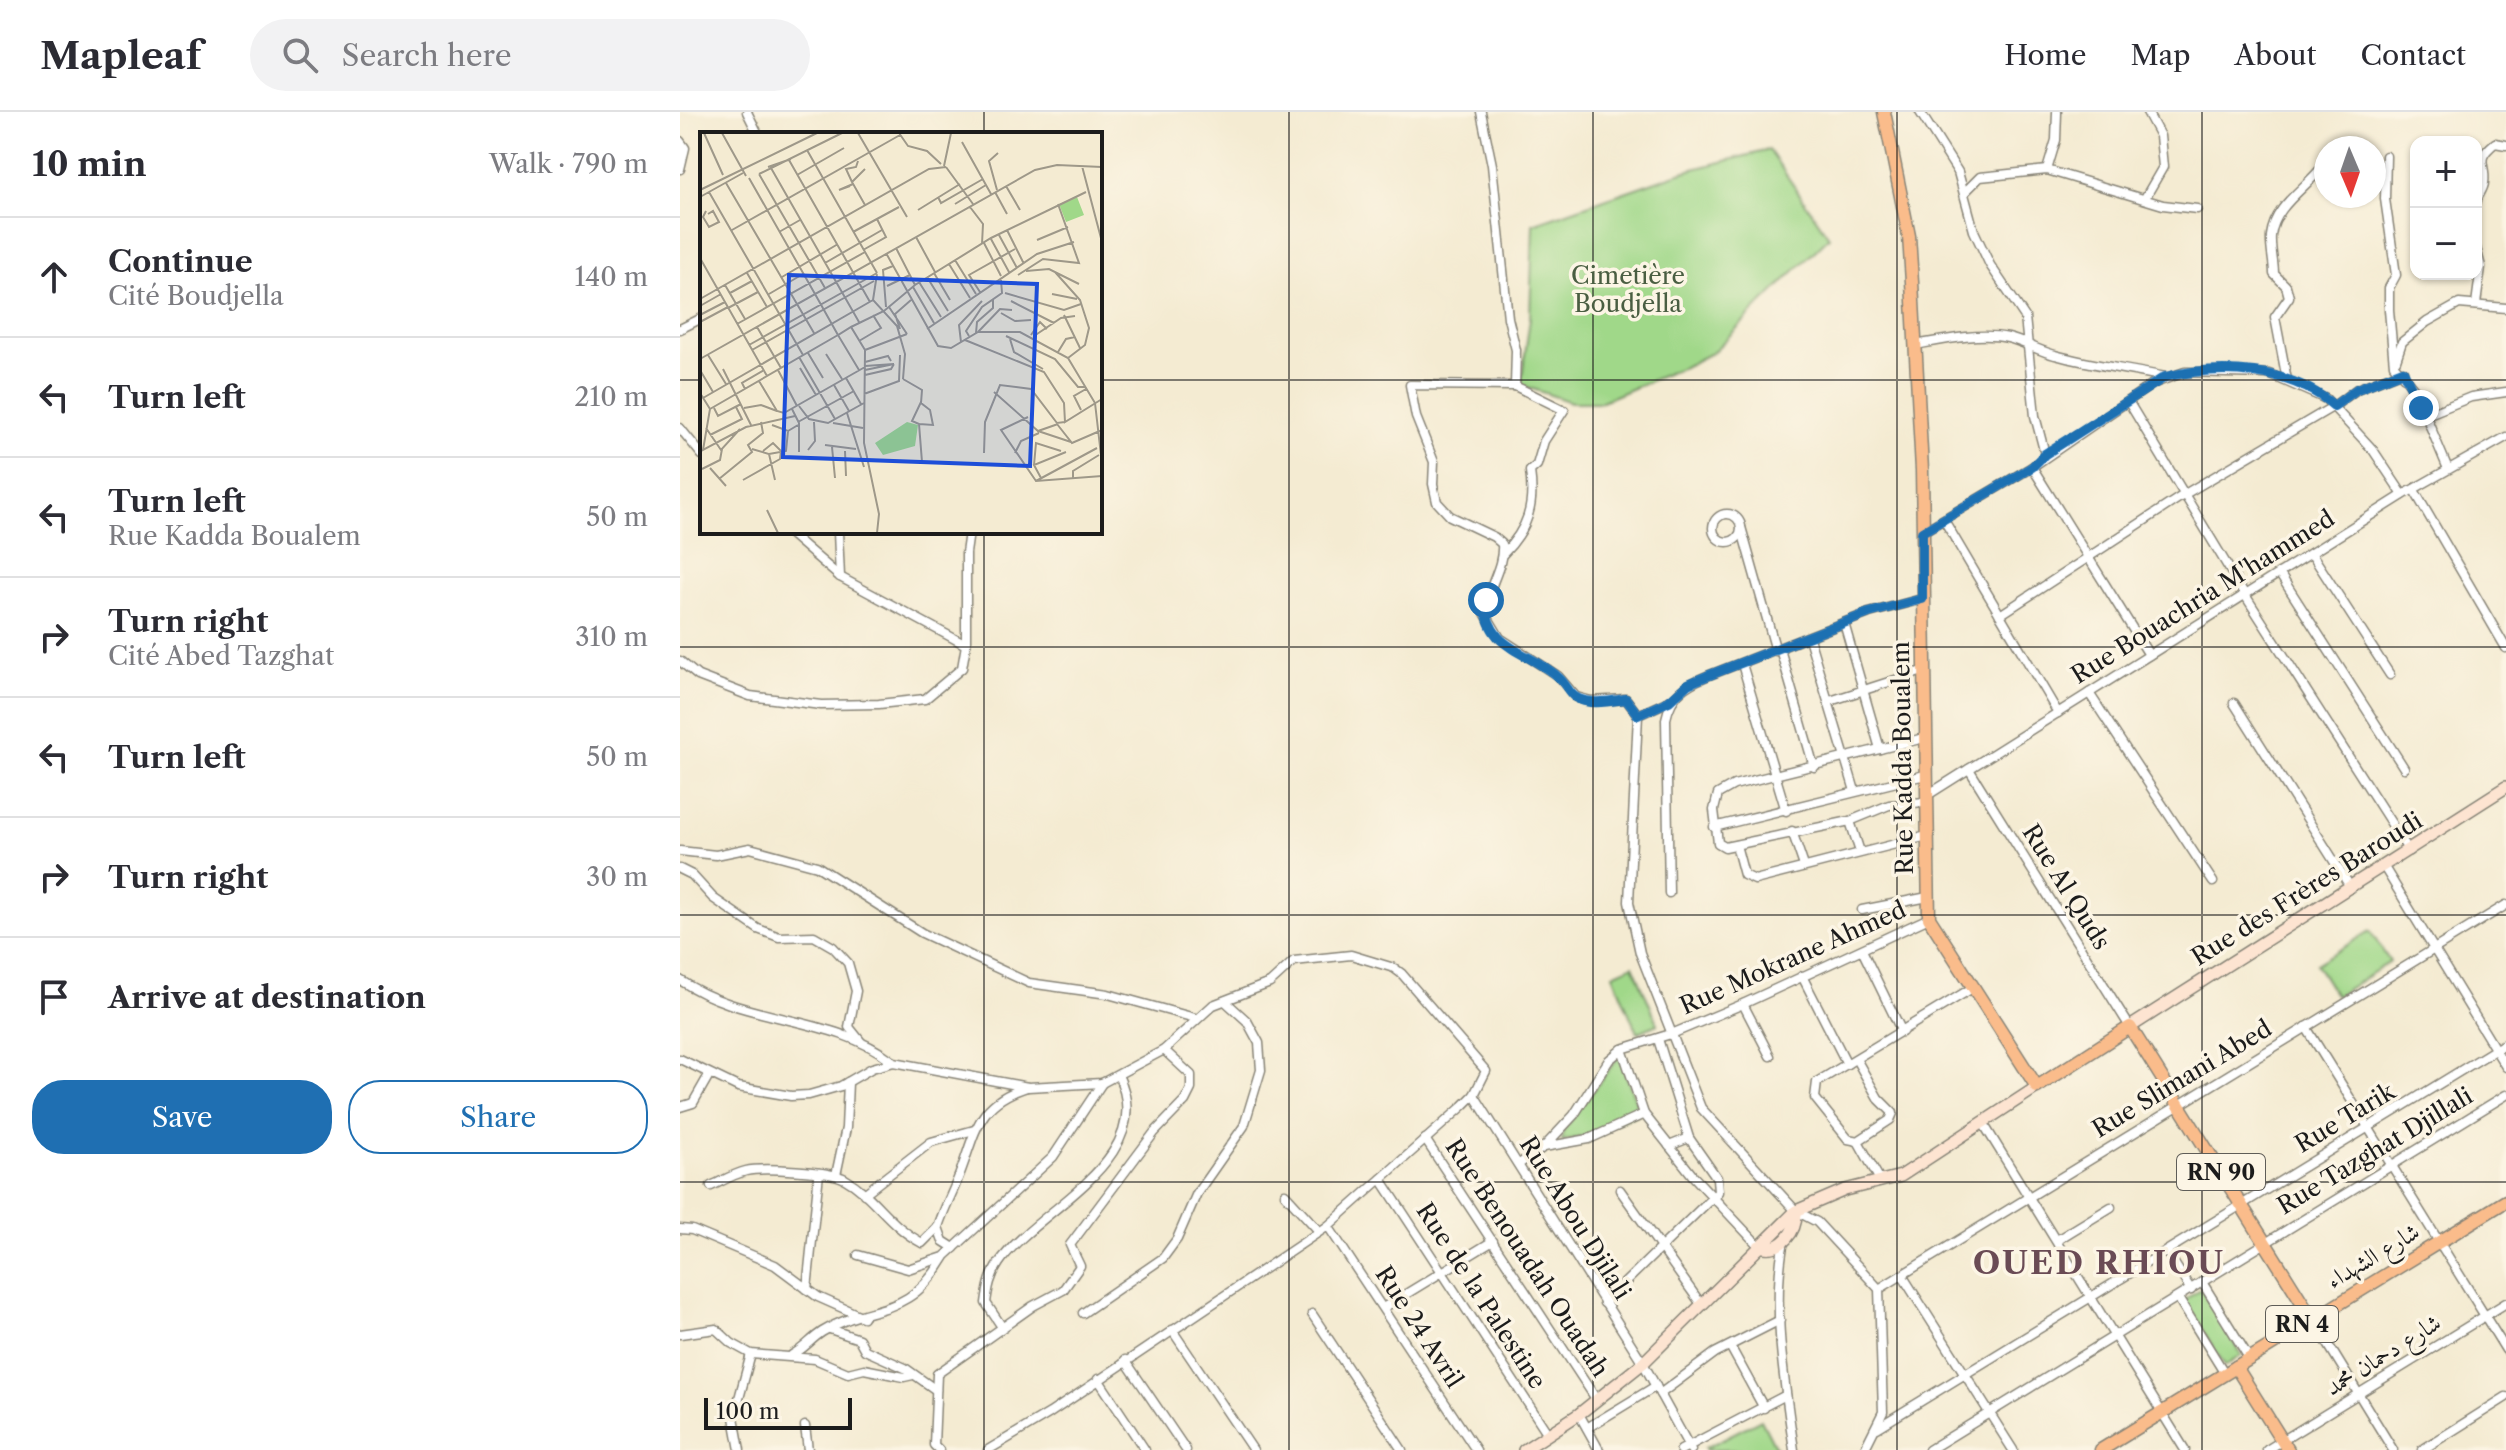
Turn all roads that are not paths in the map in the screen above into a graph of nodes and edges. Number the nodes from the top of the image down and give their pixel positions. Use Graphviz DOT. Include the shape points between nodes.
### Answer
graph roads {
  1 [pos="747,112"];
  2 [pos="1481,112"];
  3 [pos="1884,112"];
  4 [pos="1920,112"];
  5 [pos="2057,112"];
  6 [pos="2147,112"];
  7 [pos="757,132"];
  8 [pos="680,141"];
  9 [pos="2506,145"];
  10 [pos="2482,160"];
  11 [pos="680,169"];
  12 [pos="2047,170"];
  13 [pos="2314,176"];
  14 [pos="1966,191"];
  15 [pos="2145,198"];
  16 [pos="2386,206"];
  17 [pos="2197,209"];
  18 [pos="2479,280"];
  19 [pos="2476,304"];
  20 [pos="2506,308"];
  21 [pos="700,319"];
  22 [pos="680,329"];
  23 [pos="1915,345"];
  24 [pos="2029,349"];
  25 [pos="2394,365"];
  26 [pos="2403,371"];
  27 [pos="2165,377"];
  28 [pos="2287,380"];
  29 [pos="1515,386"];
  30 [pos="2506,392"];
  31 [pos="2128,401"];
  32 [pos="2334,406"];
  33 [pos="2424,416"];
  34 [pos="680,428"];
  35 [pos="2506,437"];
  36 [pos="700,453"];
  37 [pos="2045,454"];
  38 [pos="2032,467"];
  39 [pos="2448,469"];
  40 [pos="2414,490"];
  41 [pos="2185,494"];
  42 [pos="2403,495"];
  43 [pos="1944,520"];
  44 [pos="1741,527"];
  45 [pos="1922,532"];
  46 [pos="790,534"];
  47 [pos="838,534"];
  48 [pos="969,534"];
  49 [pos="2311,553"];
  50 [pos="1503,554"];
  51 [pos="2088,559"];
  52 [pos="2279,573"];
  53 [pos="840,577"];
  54 [pos="2245,595"];
  55 [pos="1922,599"];
  56 [pos="2000,615"];
  57 [pos="1844,623"];
  58 [pos="1809,638"];
  59 [pos="966,645"];
  60 [pos="2506,648"];
  61 [pos="1778,650"];
  62 [pos="2149,655"];
  63 [pos="680,661"];
  64 [pos="1742,664"];
  65 [pos="1923,671"];
  66 [pos="2390,675"];
  67 [pos="1864,693"];
  68 [pos="2089,693"];
  69 [pos="1669,701"];
  70 [pos="1830,701"];
  71 [pos="2234,703"];
  72 [pos="2058,713"];
  73 [pos="1638,715"];
  74 [pos="1924,738"];
  75 [pos="1880,749"];
  76 [pos="1845,760"];
  77 [pos="1814,767"];
  78 [pos="2404,768"];
  79 [pos="1969,769"];
  80 [pos="1925,775"];
  81 [pos="1776,776"];
  82 [pos="2506,787"];
  83 [pos="1855,791"];
  84 [pos="1925,799"];
  85 [pos="1786,811"];
  86 [pos="1850,821"];
  87 [pos="1714,827"];
  88 [pos="1792,831"];
  89 [pos="1927,836"];
  90 [pos="1736,845"];
  91 [pos="680,851"];
  92 [pos="2409,851"];
  93 [pos="1860,852"];
  94 [pos="1804,866"];
  95 [pos="2384,867"];
  96 [pos="680,869"];
  97 [pos="2213,882"];
  98 [pos="2351,888"];
  99 [pos="1669,893"];
  100 [pos="1928,897"];
  101 [pos="2506,905"];
  102 [pos="1862,910"];
  103 [pos="1929,918"];
  104 [pos="2435,949"];
  105 [pos="1862,950"];
  106 [pos="1802,976"];
  107 [pos="680,980"];
  108 [pos="1974,987"];
  109 [pos="1225,1001"];
  110 [pos="1743,1004"];
  111 [pos="1195,1018"];
  112 [pos="2130,1027"];
  113 [pos="2306,1027"];
  114 [pos="1902,1032"];
  115 [pos="1674,1033"];
  116 [pos="1658,1039"];
  117 [pos="861,1042"];
  118 [pos="2506,1043"];
  119 [pos="1622,1049"];
  120 [pos="2495,1049"];
  121 [pos="1164,1050"];
  122 [pos="1770,1056"];
  123 [pos="680,1059"];
  124 [pos="1856,1059"];
  125 [pos="894,1062"];
  126 [pos="1847,1064"];
  127 [pos="2506,1067"];
  128 [pos="685,1068"];
  129 [pos="709,1075"];
  130 [pos="1118,1075"];
  131 [pos="848,1082"];
  132 [pos="1102,1083"];
  133 [pos="1028,1087"];
  134 [pos="2037,1087"];
  135 [pos="1474,1095"];
  136 [pos="2506,1095"];
  137 [pos="2180,1105"];
  138 [pos="680,1107"];
  139 [pos="1701,1108"];
  140 [pos="1644,1114"];
  141 [pos="1683,1116"];
  142 [pos="1983,1123"];
  143 [pos="2368,1128"];
  144 [pos="974,1130"];
  145 [pos="1689,1138"];
  146 [pos="1425,1139"];
  147 [pos="1858,1141"];
  148 [pos="1669,1146"];
  149 [pos="1544,1147"];
  150 [pos="1519,1164"];
  151 [pos="2390,1164"];
  152 [pos="819,1173"];
  153 [pos="836,1175"];
  154 [pos="1381,1179"];
  155 [pos="1881,1182"];
  156 [pos="711,1186"];
  157 [pos="1620,1190"];
  158 [pos="864,1194"];
  159 [pos="1285,1194"];
  160 [pos="2029,1196"];
  161 [pos="1715,1198"];
  162 [pos="2506,1201"];
  163 [pos="2241,1205"];
  164 [pos="2111,1207"];
  165 [pos="1796,1211"];
  166 [pos="1328,1226"];
  167 [pos="938,1227"];
  168 [pos="680,1229"];
  169 [pos="1319,1231"];
  170 [pos="1785,1240"];
  171 [pos="2057,1240"];
  172 [pos="1493,1241"];
  173 [pos="2265,1242"];
  174 [pos="2439,1242"];
  175 [pos="1759,1246"];
  176 [pos="954,1248"];
  177 [pos="1661,1248"];
  178 [pos="2167,1252"];
  179 [pos="858,1255"];
  180 [pos="944,1257"];
  181 [pos="1442,1272"];
  182 [pos="1902,1275"];
  183 [pos="2202,1282"];
  184 [pos="807,1289"];
  185 [pos="1879,1289"];
  186 [pos="2191,1290"];
  187 [pos="2092,1298"];
  188 [pos="2178,1298"];
  189 [pos="1604,1303"];
  190 [pos="2506,1303"];
  191 [pos="1701,1304"];
  192 [pos="1383,1308"];
  193 [pos="1083,1313"];
  194 [pos="1312,1314"];
  195 [pos="2485,1316"];
  196 [pos="863,1317"];
  197 [pos="2312,1318"];
  198 [pos="1780,1320"];
  199 [pos="1002,1327"];
  200 [pos="830,1329"];
  201 [pos="1172,1330"];
  202 [pos="680,1334"];
  203 [pos="2115,1337"];
  204 [pos="1730,1346"];
  205 [pos="2506,1350"];
  206 [pos="751,1354"];
  207 [pos="792,1355"];
  208 [pos="2249,1358"];
  209 [pos="1125,1360"];
  210 [pos="1643,1363"];
  211 [pos="2230,1370"];
  212 [pos="913,1375"];
  213 [pos="1966,1375"];
  214 [pos="1098,1379"];
  215 [pos="936,1390"];
  216 [pos="1658,1390"];
  217 [pos="2358,1394"];
  218 [pos="1786,1395"];
  219 [pos="2506,1397"];
  220 [pos="1596,1399"];
  221 [pos="1764,1408"];
  222 [pos="2162,1412"];
  223 [pos="1579,1414"];
  224 [pos="1990,1414"];
  225 [pos="805,1426"];
  226 [pos="1587,1428"];
  227 [pos="1877,1428"];
  228 [pos="1548,1434"];
  229 [pos="2285,1445"];
  230 [pos="1687,1449"];
  231 [pos="740,1450"];
  232 [pos="808,1450"];
  233 [pos="939,1450"];
  234 [pos="988,1450"];
  235 [pos="1145,1450"];
  236 [pos="1186,1450"];
  237 [pos="1253,1450"];
  238 [pos="1402,1450"];
  239 [pos="1476,1450"];
  240 [pos="1524,1450"];
  241 [pos="1599,1450"];
  242 [pos="1794,1450"];
  243 [pos="1864,1450"];
  244 [pos="1929,1450"];
  245 [pos="2013,1450"];
  246 [pos="2101,1450"];
  247 [pos="2185,1450"];
  248 [pos="2267,1450"];
  249 [pos="2393,1450"];
  250 [pos="2422,1450"];
  1 -- 7 [label="street"];
  2 -- 29 [label="street" via="1516,350"];
  3 -- 23 [label="main road, Rue Kadda Boualem" via="1909,236"];
  4 -- 14 [label="street"];
  5 -- 12 [label="street"];
  6 -- 15 [label="street" via="2160,136 2163,167"];
  8 -- 11 [label="street" via="685,148"];
  9 -- 10 [label="street" via="2495,143"];
  12 -- 14 [label="street" via="1980,177"];
  12 -- 15 [label="street"];
  13 -- 28 [label="street" via="2282,207 2271,237 2274,274 2289,297 2275,317"];
  14 -- 24 [label="street" via="1974,231 2025,317"];
  15 -- 17 [label="street"];
  16 -- 25 [label="street" via="2396,275 2389,288"];
  18 -- 19 [label="street"];
  19 -- 20 [label="street"];
  19 -- 25 [label="street" via="2459,304 2427,322 2402,342"];
  21 -- 22 [label="street"];
  23 -- 24 [label="street" via="2010,338"];
  23 -- 45 [label="main road, Rue Kadda Boualem"];
  24 -- 27 [label="street"];
  24 -- 37 [label="street" via="2035,416"];
  25 -- 26 [label="street"];
  26 -- 32 [label="street" via="2357,389"];
  26 -- 33 [label="street"];
  27 -- 28 [label="street" via="2237,371"];
  27 -- 31 [label="street"];
  28 -- 32 [label="street"];
  29 -- 50 [label="street" via="1564,410 1530,471 1533,497 1521,537"];
  29 -- 50 [label="street" via="1410,385 1434,462 1437,502 1450,516 1494,537"];
  30 -- 33 [label="street" via="2471,397"];
  31 -- 37 [label="street"];
  31 -- 41 [label="street"];
  32 -- 41 [label="street"];
  32 -- 42 [label="street"];
  33 -- 39 [label="street"];
  34 -- 36 [label="street"];
  35 -- 39 [label="street, Rue Bouachria M'hammed"];
  37 -- 38 [label="street"];
  38 -- 43 [label="street"];
  38 -- 51 [label="street"];
  39 -- 40 [label="street, Rue Bouachria M'hammed"];
  40 -- 42 [label="street, Rue Bouachria M'hammed"];
  40 -- 60 [label="street"];
  41 -- 51 [label="street"];
  41 -- 54 [label="street"];
  42 -- 49 [label="street, Rue Bouachria M'hammed"];
  43 -- 45 [label="street"];
  43 -- 56 [label="street"];
  44 -- 61 [label="street"];
  45 -- 55 [label="main road, Rue Kadda Boualem"];
  46 -- 53 [label="street"];
  47 -- 53 [label="street"];
  48 -- 59 [label="street"];
  49 -- 52 [label="street, Rue Bouachria M'hammed"];
  49 -- 66 [label="street"];
  50 -- 73 [label="street" via="1486,600 1489,624 1500,638 1558,676 1576,697 1626,699"];
  51 -- 56 [label="street"];
  51 -- 62 [label="street"];
  52 -- 54 [label="street, Rue Bouachria M'hammed"];
  52 -- 78 [label="street"];
  53 -- 59 [label="street"];
  54 -- 62 [label="street, Rue Bouachria M'hammed"];
  54 -- 92 [label="street"];
  55 -- 57 [label="street"];
  55 -- 65 [label="main road, Rue Kadda Boualem"];
  56 -- 72 [label="street"];
  57 -- 58 [label="street"];
  57 -- 67 [label="street"];
  58 -- 61 [label="street"];
  58 -- 70 [label="street"];
  59 -- 63 [label="street" via="962,668 925,699 879,704 821,705 750,696 698,676"];
  61 -- 64 [label="street"];
  61 -- 77 [label="street"];
  62 -- 68 [label="street, Rue Bouachria M'hammed"];
  64 -- 69 [label="street" via="1688,684"];
  64 -- 81 [label="street"];
  65 -- 67 [label="street"];
  65 -- 74 [label="main road, Rue Kadda Boualem"];
  67 -- 70 [label="street"];
  67 -- 75 [label="street"];
  68 -- 72 [label="street, Rue Bouachria M'hammed"];
  68 -- 97 [label="street"];
  69 -- 73 [label="street"];
  69 -- 99 [label="street"];
  70 -- 76 [label="street"];
  71 -- 98 [label="street"];
  72 -- 79 [label="street, Rue Bouachria M'hammed"];
  73 -- 115 [label="street" via="1629,902 1640,953"];
  74 -- 75 [label="street"];
  74 -- 80 [label="main road, Rue Kadda Boualem"];
  75 -- 76 [label="street"];
  76 -- 77 [label="street"];
  76 -- 83 [label="street"];
  77 -- 81 [label="street"];
  79 -- 84 [label="street, Rue Bouachria M'hammed"];
  79 -- 112 [label="street, Rue Al Quds"];
  80 -- 83 [label="street"];
  80 -- 84 [label="main road, Rue Kadda Boualem"];
  81 -- 85 [label="street"];
  81 -- 87 [label="street" via="1718,794"];
  82 -- 92 [label="street, Rue des Frères Baroudi"];
  83 -- 85 [label="street"];
  84 -- 86 [label="street" via="1889,805"];
  84 -- 89 [label="main road, Rue Kadda Boualem"];
  85 -- 87 [label="street"];
  86 -- 88 [label="street"];
  86 -- 93 [label="street"];
  87 -- 90 [label="street" via="1720,845"];
  88 -- 90 [label="street"];
  88 -- 94 [label="street"];
  89 -- 93 [label="street"];
  89 -- 100 [label="main road, Rue Kadda Boualem"];
  90 -- 94 [label="street" via="1750,880"];
  91 -- 111 [label="street" via="716,855 750,848 817,866 922,933 1029,983 1108,994"];
  92 -- 95 [label="street, Rue des Frères Baroudi"];
  93 -- 94 [label="street"];
  95 -- 98 [label="street, Rue des Frères Baroudi"];
  95 -- 104 [label="street"];
  96 -- 117 [label="street" via="758,929 779,937 814,936 833,947 848,963 856,991 849,1027"];
  98 -- 112 [label="street, Rue des Frères Baroudi"];
  100 -- 102 [label="street"];
  100 -- 103 [label="main road, Rue Kadda Boualem"];
  101 -- 104 [label="street, Rue Slimani Abed"];
  103 -- 105 [label="street, Rue Mokrane Ahmed"];
  103 -- 108 [label="main road"];
  104 -- 113 [label="street, Rue Slimani Abed"];
  104 -- 120 [label="street"];
  105 -- 106 [label="street, Rue Mokrane Ahmed"];
  105 -- 114 [label="street"];
  106 -- 110 [label="street, Rue Mokrane Ahmed"];
  106 -- 126 [label="street"];
  107 -- 117 [label="street" via="718,1002"];
  108 -- 114 [label="street"];
  108 -- 134 [label="main road"];
  109 -- 111 [label="street"];
  109 -- 135 [label="street" via="1270,983 1294,961 1351,955 1394,968 1486,1071"];
  109 -- 193 [label="street" via="1247,1021 1259,1043 1261,1070 1244,1126 1197,1193 1163,1258"];
  110 -- 115 [label="street, Rue Mokrane Ahmed"];
  110 -- 122 [label="street"];
  111 -- 121 [label="street"];
  112 -- 134 [label="main road"];
  112 -- 137 [label="main road, RN 90"];
  113 -- 137 [label="street, Rue Slimani Abed"];
  113 -- 143 [label="street"];
  114 -- 124 [label="street"];
  115 -- 116 [label="street, Rue Mokrane Ahmed"];
  115 -- 139 [label="street"];
  116 -- 119 [label="street, Rue Mokrane Ahmed"];
  116 -- 141 [label="street"];
  117 -- 125 [label="street"];
  118 -- 120 [label="street, Rue Tarik"];
  119 -- 140 [label="street"];
  119 -- 149 [label="street"];
  120 -- 127 [label="street"];
  120 -- 143 [label="street, Rue Tarik"];
  121 -- 130 [label="street"];
  121 -- 199 [label="street" via="1191,1075 1185,1101 1154,1133 1070,1245 1080,1266 1063,1290"];
  123 -- 128 [label="street"];
  124 -- 126 [label="street"];
  124 -- 147 [label="street" via="1893,1113"];
  125 -- 131 [label="street"];
  125 -- 133 [label="street"];
  126 -- 147 [label="street" via="1817,1082 1814,1094 1848,1139"];
  128 -- 129 [label="street"];
  129 -- 131 [label="street" via="738,1087 791,1096"];
  129 -- 138 [label="street" via="693,1103"];
  130 -- 132 [label="street"];
  130 -- 199 [label="street" via="1128,1105 1114,1155 1013,1245 989,1280 986,1303"];
  131 -- 153 [label="street"];
  132 -- 133 [label="street"];
  132 -- 176 [label="street" via="1053,1157"];
  133 -- 144 [label="street" via="987,1109"];
  134 -- 142 [label="street"];
  135 -- 146 [label="street"];
  135 -- 150 [label="street, Rue Abou Djilali"];
  136 -- 151 [label="street, Rue Tazghat Djillali"];
  137 -- 160 [label="street, Rue Slimani Abed"];
  137 -- 163 [label="main road, RN 90"];
  139 -- 141 [label="street"];
  139 -- 165 [label="street"];
  140 -- 148 [label="street"];
  140 -- 149 [label="street" via="1589,1139"];
  141 -- 145 [label="street"];
  142 -- 155 [label="street" via="1901,1176"];
  142 -- 160 [label="street"];
  143 -- 151 [label="street"];
  143 -- 163 [label="street, Rue Tarik"];
  144 -- 158 [label="street" via="931,1142"];
  144 -- 167 [label="street"];
  145 -- 148 [label="street"];
  145 -- 161 [label="street" via="1717,1178"];
  146 -- 154 [label="street"];
  146 -- 172 [label="street, Rue Benouadah Ouadah"];
  147 -- 155 [label="street"];
  148 -- 161 [label="street"];
  149 -- 150 [label="street"];
  150 -- 189 [label="street, Rue Abou Djilali"];
  151 -- 173 [label="street, Rue Tazghat Djillali"];
  151 -- 174 [label="street"];
  152 -- 153 [label="street"];
  152 -- 156 [label="street" via="747,1171"];
  152 -- 184 [label="street"];
  153 -- 158 [label="street"];
  154 -- 166 [label="street"];
  154 -- 181 [label="street, Rue de la Palestine"];
  155 -- 165 [label="street" via="1845,1190"];
  157 -- 177 [label="street"];
  158 -- 167 [label="street" via="890,1223 922,1243"];
  159 -- 169 [label="street"];
  160 -- 171 [label="street"];
  160 -- 182 [label="street, Rue Slimani Abed"];
  161 -- 175 [label="street"];
  161 -- 177 [label="street"];
  162 -- 174 [label="main road, شارع الشهداء / RN 4"];
  163 -- 173 [label="main road, RN 90"];
  163 -- 178 [label="street, Rue Tarik"];
  164 -- 171 [label="street"];
  165 -- 170 [label="street" via="1797,1224"];
  165 -- 175 [label="street"];
  165 -- 185 [label="street" via="1817,1222"];
  166 -- 169 [label="street"];
  166 -- 192 [label="street, Rue 24 Avril"];
  167 -- 176 [label="street" via="943,1241"];
  168 -- 184 [label="street" via="775,1265"];
  169 -- 201 [label="street"];
  170 -- 175 [label="street" via="1775,1247"];
  170 -- 198 [label="street"];
  171 -- 187 [label="street"];
  172 -- 181 [label="street"];
  172 -- 220 [label="street, Rue Benouadah Ouadah"];
  173 -- 183 [label="street, Rue Tazghat Djillali"];
  173 -- 197 [label="main road, RN 90"];
  174 -- 195 [label="street"];
  174 -- 197 [label="main road, شارع الشهداء / RN 4"];
  175 -- 191 [label="street"];
  176 -- 180 [label="street"];
  177 -- 189 [label="street"];
  177 -- 191 [label="street"];
  178 -- 186 [label="street"];
  178 -- 187 [label="street, Rue Tarik"];
  179 -- 180 [label="street" via="908,1269"];
  180 -- 196 [label="street" via="913,1295"];
  181 -- 192 [label="street"];
  181 -- 228 [label="street, Rue de la Palestine"];
  182 -- 185 [label="street, Rue Slimani Abed"];
  182 -- 213 [label="street"];
  183 -- 186 [label="street, Rue Tazghat Djillali"];
  183 -- 208 [label="street"];
  184 -- 196 [label="street"];
  185 -- 227 [label="street" via="1883,1412"];
  186 -- 188 [label="street, Rue Tazghat Djillali"];
  187 -- 203 [label="street"];
  187 -- 213 [label="street, Rue Tarik"];
  188 -- 203 [label="street"];
  188 -- 211 [label="street"];
  189 -- 210 [label="street, Rue Abou Djilali"];
  190 -- 195 [label="street, شارع دحمان محمد"];
  191 -- 210 [label="street"];
  192 -- 239 [label="street, Rue 24 Avril"];
  194 -- 238 [label="street"];
  195 -- 205 [label="street"];
  195 -- 217 [label="street, شارع دحمان محمد"];
  196 -- 200 [label="street"];
  197 -- 208 [label="main road, شارع الشهداء / RN 4"];
  197 -- 217 [label="street"];
  198 -- 204 [label="street"];
  198 -- 218 [label="street"];
  199 -- 215 [label="street" via="937,1374"];
  200 -- 207 [label="street"];
  200 -- 212 [label="street" via="859,1339 865,1350"];
  201 -- 209 [label="street"];
  201 -- 237 [label="street"];
  202 -- 206 [label="street" via="716,1329"];
  203 -- 222 [label="street"];
  203 -- 224 [label="street"];
  204 -- 216 [label="street"];
  204 -- 221 [label="street"];
  206 -- 207 [label="street"];
  206 -- 231 [label="street" via="734,1417"];
  207 -- 212 [label="street" via="848,1373 864,1369"];
  208 -- 211 [label="main road, شارع الشهداء / RN 4"];
  209 -- 214 [label="street"];
  209 -- 236 [label="street"];
  210 -- 216 [label="street, Rue Abou Djilali"];
  210 -- 220 [label="street"];
  211 -- 222 [label="main road, شارع الشهداء / RN 4"];
  211 -- 229 [label="main road"];
  212 -- 215 [label="street"];
  213 -- 224 [label="street"];
  213 -- 227 [label="street, Rue Tarik"];
  214 -- 234 [label="street"];
  214 -- 235 [label="street"];
  215 -- 233 [label="street" via="934,1445"];
  216 -- 226 [label="street"];
  216 -- 230 [label="street, Rue Abou Djilali"];
  217 -- 229 [label="street, شارع دحمان محمد"];
  217 -- 249 [label="street"];
  218 -- 221 [label="street"];
  218 -- 242 [label="street"];
  219 -- 250 [label="street"];
  220 -- 223 [label="street"];
  221 -- 230 [label="street"];
  222 -- 246 [label="main road, شارع الشهداء / RN 4"];
  222 -- 247 [label="street"];
  223 -- 226 [label="street"];
  223 -- 228 [label="street"];
  224 -- 244 [label="street"];
  224 -- 245 [label="street"];
  225 -- 232 [label="street"];
  226 -- 241 [label="street"];
  227 -- 243 [label="street"];
  228 -- 240 [label="street"];
  229 -- 248 [label="street, شارع دحمان محمد"];
}
